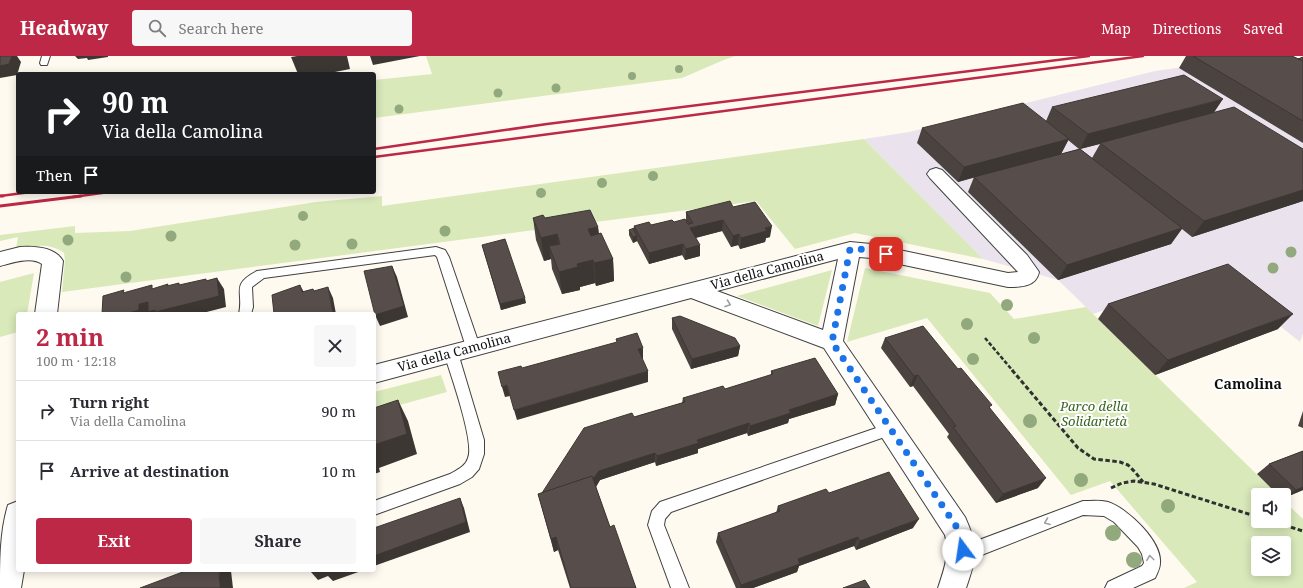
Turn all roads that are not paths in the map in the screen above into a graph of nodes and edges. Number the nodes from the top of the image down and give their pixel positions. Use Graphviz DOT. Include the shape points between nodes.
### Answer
graph roads {
  1 [pos="936,174"];
  2 [pos="850,249"];
  3 [pos="0,259"];
  4 [pos="692,290"];
  5 [pos="46,312"];
  6 [pos="245,312"];
  7 [pos="832,342"];
  8 [pos="473,347"];
  9 [pos="451,353"];
  10 [pos="376,373"];
  11 [pos="891,430"];
  12 [pos="376,507"];
  13 [pos="16,527"];
  14 [pos="962,546"];
  15 [pos="7,588"];
  16 [pos="680,588"];
  17 [pos="952,588"];
  18 [pos="1114,588"];
  1 -- 2 [label="street, Via della Camolina" via="1020,260 1029,272 1028,276 1008,280 871,251"];
  2 -- 4 [label="street, Via della Camolina"];
  2 -- 7 [label="street"];
  3 -- 5 [label="street" via="36,253 47,255 53,261"];
  4 -- 7 [label="street, one-way"];
  4 -- 8 [label="street, Via della Camolina"];
  6 -- 8 [label="lane" via="245,286 261,274 436,251 441,253 443,258"];
  7 -- 11 [label="street"];
  8 -- 9 [label="street, Via della Camolina"];
  9 -- 10 [label="street, Via della Camolina"];
  9 -- 12 [label="lane" via="477,440 475,463 467,472 455,479"];
  11 -- 14 [label="street" via="956,526"];
  11 -- 16 [label="lane" via="666,507 658,516 656,525"];
  13 -- 15 [label="street"];
  14 -- 17 [label="street" via="961,560"];
  18 -- 14 [label="lane, one-way" via="1149,572 1152,563 1144,540 1120,516 1106,510 1083,508 979,548"];
}
